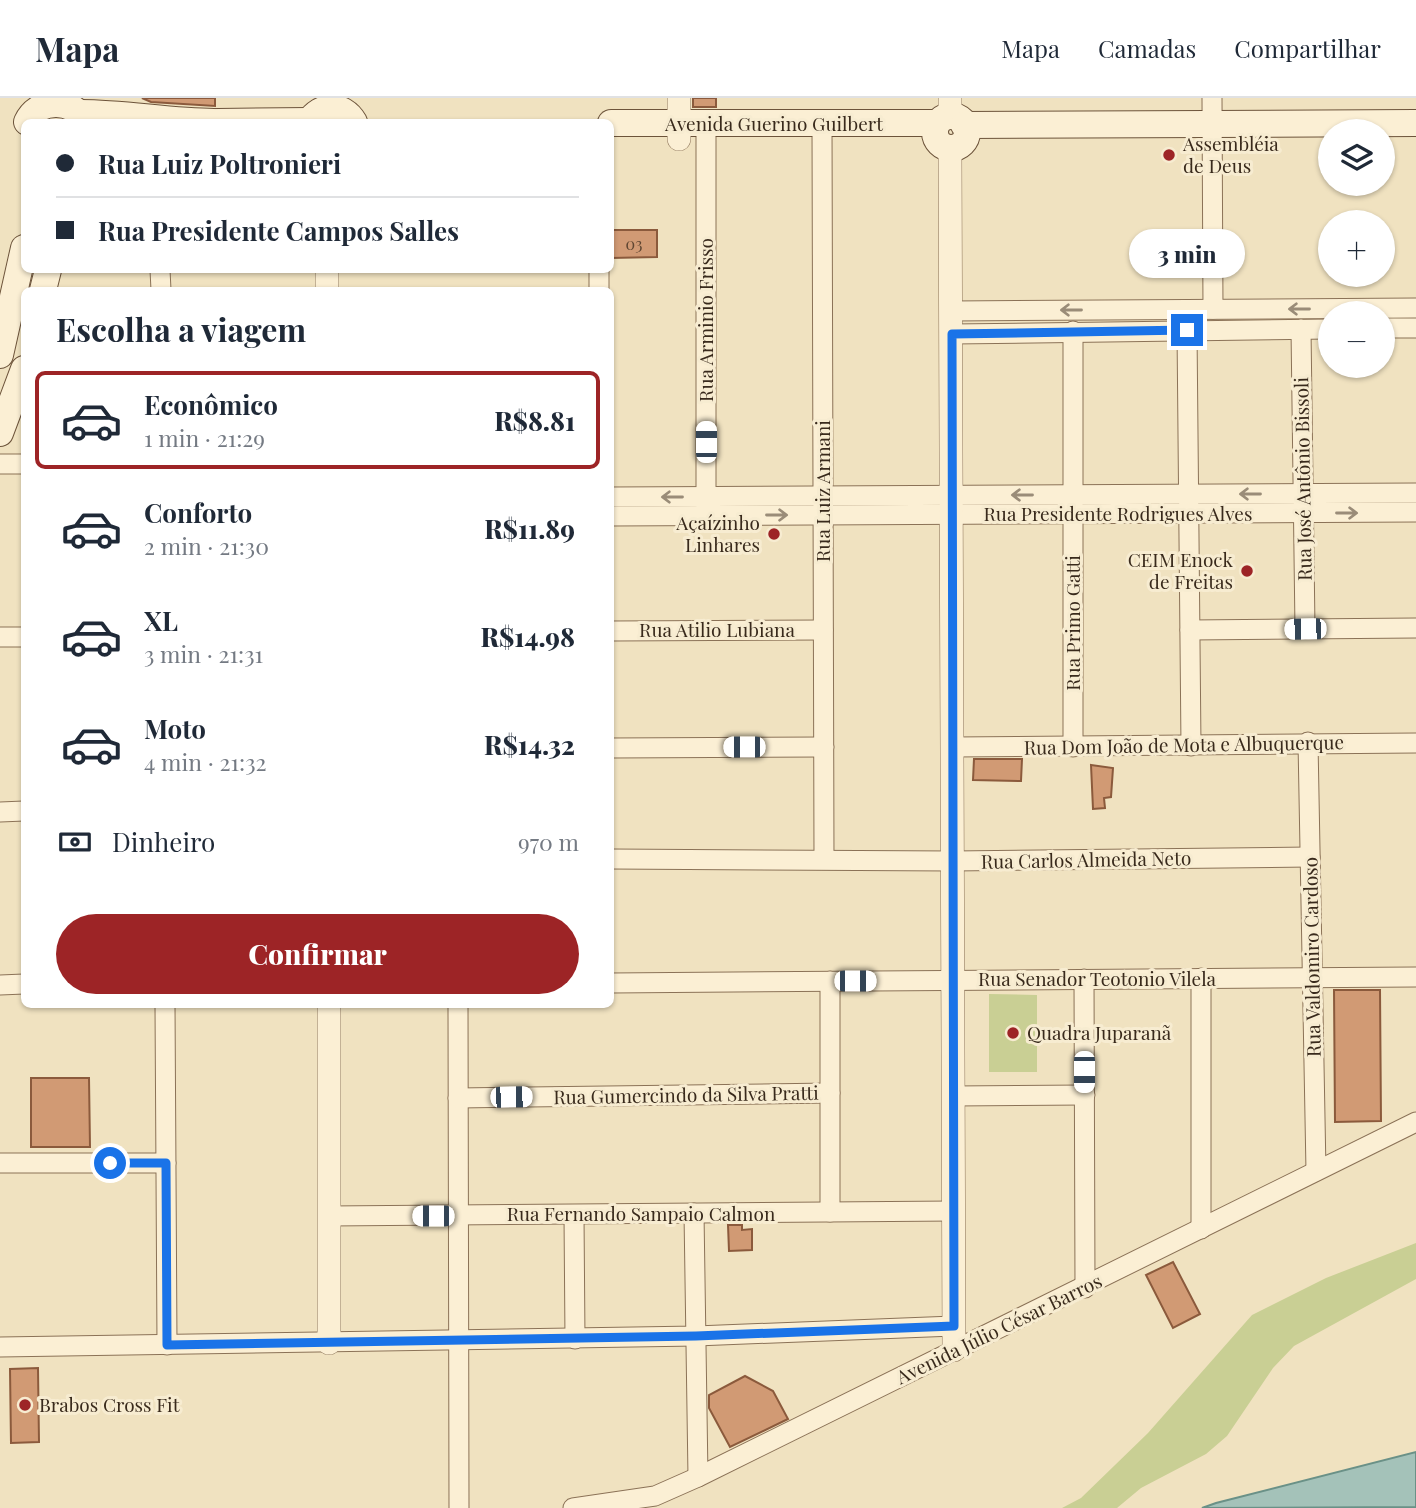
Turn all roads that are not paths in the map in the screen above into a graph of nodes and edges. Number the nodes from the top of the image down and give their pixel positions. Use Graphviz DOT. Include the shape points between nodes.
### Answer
graph roads {
  1 [pos="118,98"];
  2 [pos="33,109"];
  3 [pos="79,110"];
  4 [pos="317,113"];
  5 [pos="148,119"];
  6 [pos="161,119"];
  7 [pos="250,119"];
  8 [pos="352,119"];
  9 [pos="679,120"];
  10 [pos="1212,120"];
  11 [pos="1416,123"];
  12 [pos="614,124"];
  13 [pos="950,127"];
  14 [pos="706,131"];
  15 [pos="822,131"];
  16 [pos="1318,137"];
  17 [pos="614,138"];
  18 [pos="1395,139"];
  19 [pos="1416,139"];
  20 [pos="21,261"];
  21 [pos="14,291"];
  22 [pos="1416,308"];
  23 [pos="1213,309"];
  24 [pos="952,322"];
  25 [pos="1395,328"];
  26 [pos="1416,328"];
  27 [pos="1301,329"];
  28 [pos="1318,329"];
  29 [pos="1187,330"];
  30 [pos="1073,331"];
  31 [pos="0,355"];
  32 [pos="21,377"];
  33 [pos="0,433"];
  34 [pos="0,464"];
  35 [pos="21,464"];
  36 [pos="1416,493"];
  37 [pos="614,497"];
  38 [pos="1303,503"];
  39 [pos="1073,504"];
  40 [pos="1189,504"];
  41 [pos="823,505"];
  42 [pos="952,505"];
  43 [pos="706,506"];
  44 [pos="1416,512"];
  45 [pos="614,516"];
  46 [pos="1416,628"];
  47 [pos="1305,629"];
  48 [pos="823,630"];
  49 [pos="1190,630"];
  50 [pos="614,631"];
  51 [pos="21,636"];
  52 [pos="0,637"];
  53 [pos="1308,743"];
  54 [pos="1416,743"];
  55 [pos="1191,746"];
  56 [pos="824,747"];
  57 [pos="953,747"];
  58 [pos="1073,747"];
  59 [pos="614,748"];
  60 [pos="21,811"];
  61 [pos="0,812"];
  62 [pos="1310,857"];
  63 [pos="614,859"];
  64 [pos="824,859"];
  65 [pos="953,861"];
  66 [pos="1416,977"];
  67 [pos="1201,978"];
  68 [pos="1312,978"];
  69 [pos="1084,979"];
  70 [pos="953,980"];
  71 [pos="830,981"];
  72 [pos="614,983"];
  73 [pos="21,984"];
  74 [pos="0,985"];
  75 [pos="165,1008"];
  76 [pos="329,1008"];
  77 [pos="458,1008"];
  78 [pos="830,1093"];
  79 [pos="1085,1095"];
  80 [pos="953,1096"];
  81 [pos="458,1098"];
  82 [pos="1416,1122"];
  83 [pos="0,1163"];
  84 [pos="166,1163"];
  85 [pos="1316,1171"];
  86 [pos="954,1211"];
  87 [pos="830,1212"];
  88 [pos="694,1213"];
  89 [pos="574,1214"];
  90 [pos="329,1216"];
  91 [pos="458,1216"];
  92 [pos="1202,1229"];
  93 [pos="1085,1287"];
  94 [pos="954,1326"];
  95 [pos="696,1336"];
  96 [pos="575,1339"];
  97 [pos="459,1341"];
  98 [pos="329,1343"];
  99 [pos="167,1345"];
  100 [pos="0,1347"];
  101 [pos="954,1350"];
  102 [pos="698,1477"];
  103 [pos="655,1502"];
  104 [pos="459,1508"];
  105 [pos="573,1508"];
  1 -- 6 [label="main road"];
  2 -- 3 [label="main road" via="59,100"];
  3 -- 5 [label="main road"];
  4 -- 7 [label="main road"];
  4 -- 8 [label="main road" via="340,109"];
  9 -- 12 [label="main road, Avenida Guerino Guilbert"];
  9 -- 14 [label="main road, Avenida Guerino Guilbert"];
  9 -- 17 [label="main road, Avenida Guerino Guilbert"];
  10 -- 11 [label="main road, Avenida Guerino Guilbert"];
  10 -- 13 [label="main road, Avenida Guerino Guilbert"];
  10 -- 16 [label="main road, Avenida Guerino Guilbert"];
  10 -- 23 [label="street"];
  13 -- 15 [label="main road, Avenida Guerino Guilbert"];
  13 -- 24 [label="street"];
  14 -- 15 [label="main road, Avenida Guerino Guilbert"];
  14 -- 43 [label="street, Rua Arminio Frisso"];
  15 -- 41 [label="street, Rua Luiz Armani"];
  18 -- 19 [label="main road"];
  20 -- 21 [label="main road"];
  21 -- 31 [label="main road"];
  22 -- 23 [label="street, one-way"];
  23 -- 24 [label="street, one-way"];
  24 -- 30 [label="street"];
  24 -- 42 [label="street"];
  25 -- 26 [label="street"];
  27 -- 28 [label="street"];
  27 -- 29 [label="street"];
  27 -- 38 [label="street, Rua José Antônio Bissoli"];
  29 -- 30 [label="street"];
  29 -- 40 [label="street"];
  30 -- 39 [label="street, Rua Primo Gatti"];
  32 -- 33 [label="main road"];
  34 -- 35 [label="street"];
  36 -- 38 [label="street, Rua Presidente Rodrigues Alves"];
  43 -- 37 [label="street, Rua Presidente Rodrigues Alves, one-way"];
  38 -- 40 [label="street, Rua Presidente Rodrigues Alves"];
  38 -- 44 [label="street, Rua Presidente Rodrigues Alves, one-way"];
  38 -- 47 [label="street, Rua José Antônio Bissoli"];
  39 -- 40 [label="street, Rua Presidente Rodrigues Alves"];
  39 -- 42 [label="street, Rua Presidente Rodrigues Alves"];
  39 -- 58 [label="street, Rua Primo Gatti"];
  40 -- 49 [label="street"];
  41 -- 42 [label="street, Rua Presidente Rodrigues Alves"];
  41 -- 43 [label="street, Rua Presidente Rodrigues Alves"];
  41 -- 48 [label="street, Rua Luiz Armani"];
  42 -- 57 [label="street"];
  43 -- 45 [label="street, Rua Presidente Rodrigues Alves"];
  46 -- 47 [label="street"];
  47 -- 49 [label="street"];
  48 -- 50 [label="street, Rua Atilio Lubiana"];
  48 -- 56 [label="street, Rua Luiz Armani"];
  49 -- 55 [label="street"];
  51 -- 52 [label="street"];
  53 -- 54 [label="street, Rua Dom João de Mota e Albuquerque"];
  53 -- 55 [label="street, Rua Dom João de Mota e Albuquerque"];
  53 -- 62 [label="street, Rua Valdomiro Cardoso"];
  55 -- 58 [label="street, Rua Dom João de Mota e Albuquerque"];
  56 -- 59 [label="street"];
  56 -- 64 [label="street, Rua Luiz Armani"];
  57 -- 58 [label="street, Rua Dom João de Mota e Albuquerque"];
  57 -- 65 [label="street"];
  60 -- 61 [label="street"];
  62 -- 65 [label="street, Rua Carlos Almeida Neto"];
  62 -- 68 [label="street, Rua Valdomiro Cardoso"];
  63 -- 64 [label="street, Rua Carlos Almeida Neto"];
  64 -- 65 [label="street, Rua Carlos Almeida Neto"];
  65 -- 70 [label="street"];
  66 -- 68 [label="street, Rua Senador Teotonio Vilela"];
  67 -- 68 [label="street, Rua Senador Teotonio Vilela"];
  67 -- 69 [label="street, Rua Senador Teotonio Vilela"];
  67 -- 92 [label="street"];
  68 -- 85 [label="street, Rua Valdomiro Cardoso"];
  69 -- 70 [label="street, Rua Senador Teotonio Vilela"];
  69 -- 79 [label="street"];
  70 -- 71 [label="street, Rua Senador Teotonio Vilela"];
  70 -- 80 [label="street"];
  71 -- 72 [label="street, Rua Senador Teotonio Vilela"];
  71 -- 78 [label="street"];
  73 -- 74 [label="street"];
  75 -- 84 [label="street"];
  76 -- 90 [label="street"];
  77 -- 81 [label="street"];
  78 -- 81 [label="street, Rua Gumercindo da Silva Pratti"];
  78 -- 87 [label="street"];
  79 -- 80 [label="street"];
  79 -- 93 [label="street"];
  80 -- 86 [label="street"];
  81 -- 91 [label="street"];
  82 -- 85 [label="street, Avenida Júlio César Barros"];
  83 -- 84 [label="street"];
  84 -- 99 [label="street"];
  85 -- 92 [label="street, Avenida Júlio César Barros"];
  86 -- 87 [label="street, Rua Fernando Sampaio Calmon"];
  86 -- 94 [label="street"];
  87 -- 88 [label="street, Rua Fernando Sampaio Calmon"];
  88 -- 89 [label="street, Rua Fernando Sampaio Calmon"];
  88 -- 95 [label="street"];
  89 -- 91 [label="street, Rua Fernando Sampaio Calmon"];
  89 -- 96 [label="street"];
  90 -- 91 [label="street, Rua Fernando Sampaio Calmon"];
  90 -- 98 [label="street"];
  91 -- 97 [label="street"];
  92 -- 93 [label="street, Avenida Júlio César Barros"];
  93 -- 101 [label="street, Avenida Júlio César Barros"];
  94 -- 95 [label="street"];
  94 -- 101 [label="street"];
  95 -- 96 [label="street"];
  95 -- 102 [label="street"];
  96 -- 97 [label="street"];
  97 -- 98 [label="street"];
  97 -- 104 [label="street"];
  98 -- 99 [label="street"];
  99 -- 100 [label="street"];
  101 -- 102 [label="street, Avenida Júlio César Barros"];
  102 -- 103 [label="street, Avenida Júlio César Barros"];
  103 -- 105 [label="street, Avenida Júlio César Barros"];
}
